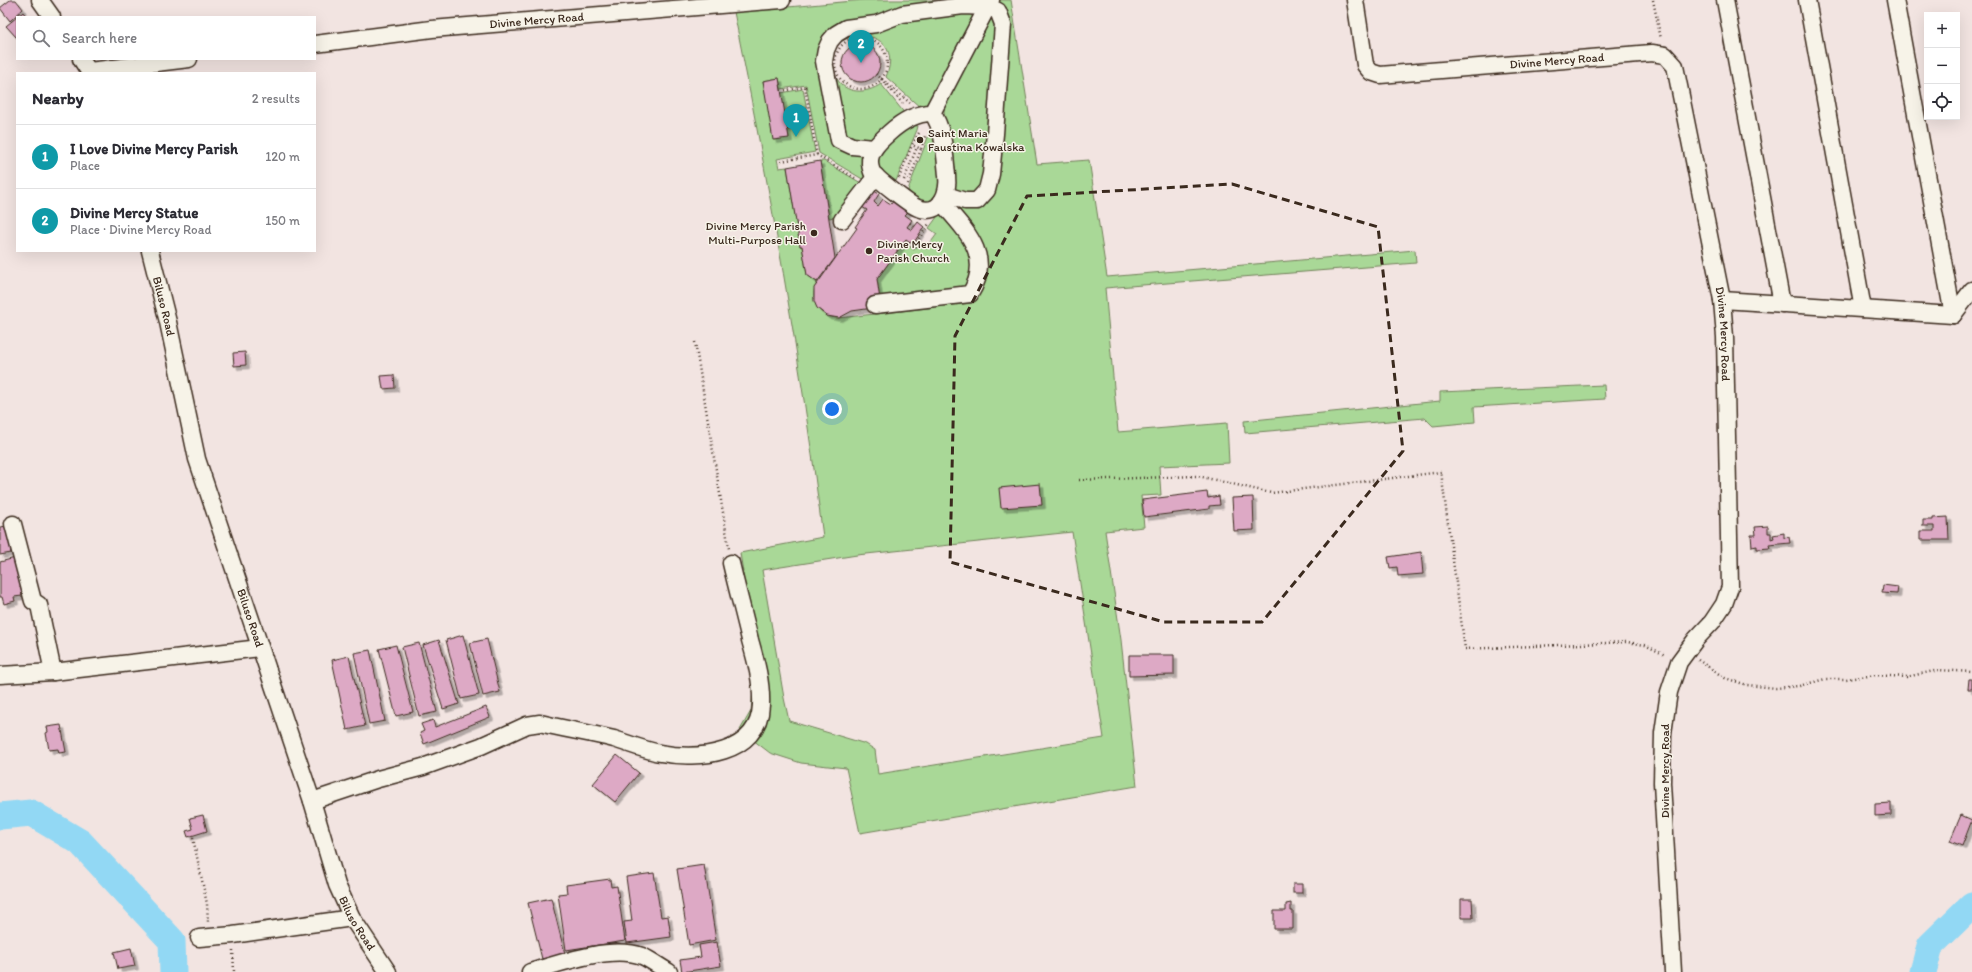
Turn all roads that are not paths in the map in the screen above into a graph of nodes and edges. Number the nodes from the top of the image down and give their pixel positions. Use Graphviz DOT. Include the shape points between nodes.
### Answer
graph roads {
  1 [pos="40,0"];
  2 [pos="782,0"];
  3 [pos="1354,0"];
  4 [pos="1725,0"];
  5 [pos="1807,0"];
  6 [pos="1895,0"];
  7 [pos="989,3"];
  8 [pos="51,16"];
  9 [pos="316,44"];
  10 [pos="179,60"];
  11 [pos="87,68"];
  12 [pos="923,114"];
  13 [pos="874,148"];
  14 [pos="872,180"];
  15 [pos="939,202"];
  16 [pos="842,220"];
  17 [pos="150,252"];
  18 [pos="1972,290"];
  19 [pos="1722,300"];
  20 [pos="1782,304"];
  21 [pos="875,305"];
  22 [pos="1863,309"];
  23 [pos="1954,315"];
  24 [pos="13,524"];
  25 [pos="731,563"];
  26 [pos="260,648"];
  27 [pos="53,672"];
  28 [pos="0,675"];
  29 [pos="312,801"];
  30 [pos="352,918"];
  31 [pos="204,937"];
  32 [pos="388,972"];
  33 [pos="530,972"];
  34 [pos="668,972"];
  35 [pos="1673,972"];
  1 -- 8 [label="street"];
  2 -- 9 [label="street, Divine Mercy Road" via="432,29"];
  3 -- 19 [label="street, Divine Mercy Road" via="1365,65 1371,72 1380,75 1652,53 1665,55 1675,66"];
  4 -- 20 [label="street"];
  5 -- 22 [label="street"];
  6 -- 23 [label="street"];
  7 -- 12 [label="street"];
  7 -- 13 [label="street" via="902,14 876,24 846,28 830,41 826,50 824,71 832,95 840,140 852,146"];
  7 -- 15 [label="street" via="998,11 1003,24 995,134 987,190 977,201"];
  10 -- 11 [label="street"];
  12 -- 13 [label="street" via="899,125"];
  12 -- 15 [label="street" via="938,124 946,161 948,185"];
  13 -- 14 [label="street" via="870,164"];
  14 -- 15 [label="street" via="914,206 926,210"];
  14 -- 16 [label="street"];
  15 -- 21 [label="street" via="965,230 976,250 978,270 970,294"];
  17 -- 26 [label="street, Biluso Road" via="197,459"];
  18 -- 23 [label="street"];
  19 -- 20 [label="street"];
  19 -- 35 [label="street, Divine Mercy Road" via="1730,587 1724,604 1712,622 1682,657 1668,692 1663,733 1662,783"];
  20 -- 22 [label="street"];
  22 -- 23 [label="street"];
  24 -- 27 [label="street" via="34,601 39,605"];
  25 -- 29 [label="street" via="759,674 760,716 753,732 743,742 723,751 698,756 661,753 540,723 527,725 481,746 423,767"];
  26 -- 27 [label="street"];
  26 -- 29 [label="street, Biluso Road"];
  27 -- 28 [label="street"];
  29 -- 30 [label="street, Biluso Road" via="337,885"];
  30 -- 31 [label="street"];
  30 -- 32 [label="street, Biluso Road"];
  33 -- 34 [label="street" via="583,957 613,953 641,956"];
}
